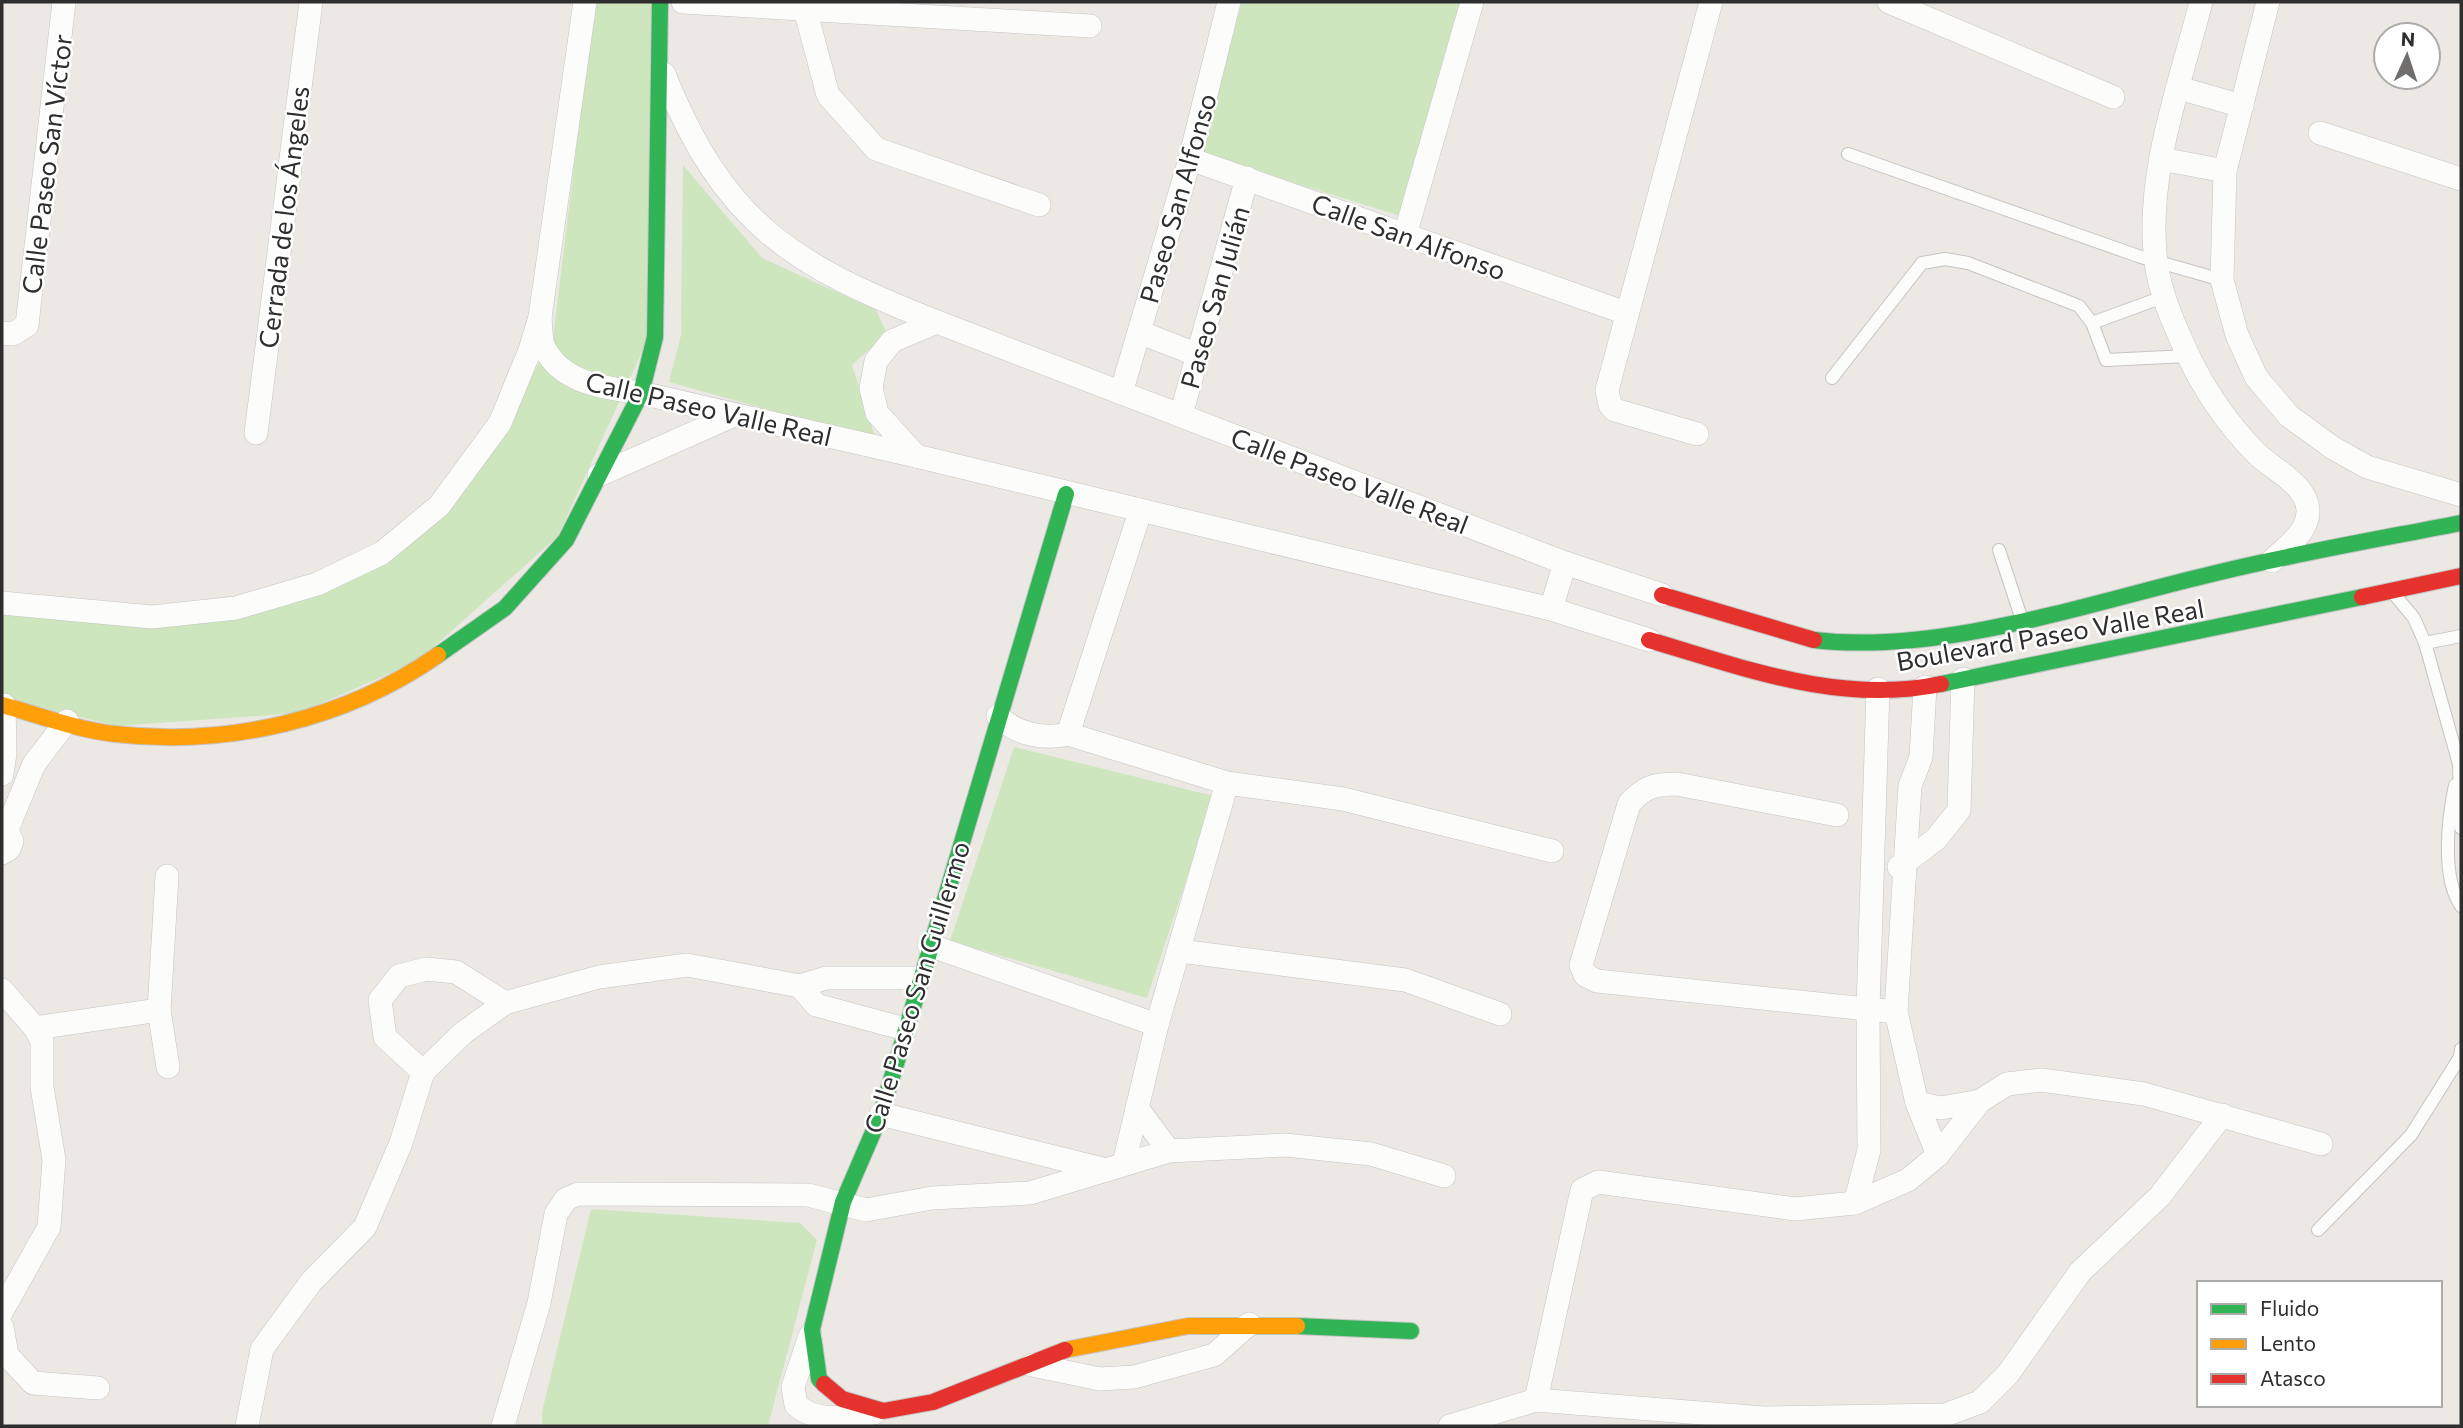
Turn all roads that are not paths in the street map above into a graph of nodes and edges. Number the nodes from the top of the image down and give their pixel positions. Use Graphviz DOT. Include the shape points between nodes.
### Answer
graph roads {
  1 [pos="64,2"];
  2 [pos="310,2"];
  3 [pos="585,2"];
  4 [pos="660,2"];
  5 [pos="683,2"];
  6 [pos="1229,2"];
  7 [pos="1472,2"];
  8 [pos="1711,2"];
  9 [pos="1889,2"];
  10 [pos="2201,2"];
  11 [pos="2268,2"];
  12 [pos="805,9"];
  13 [pos="1090,26"];
  14 [pos="658,60"];
  15 [pos="2179,88"];
  16 [pos="2113,97"];
  17 [pos="2242,106"];
  18 [pos="2320,133"];
  19 [pos="1848,154"];
  20 [pos="1190,159"];
  21 [pos="2161,159"];
  22 [pos="2225,171"];
  23 [pos="1247,178"];
  24 [pos="2461,179"];
  25 [pos="1039,205"];
  26 [pos="1405,235"];
  27 [pos="2156,262"];
  28 [pos="2222,280"];
  29 [pos="2163,297"];
  30 [pos="1626,313"];
  31 [pos="540,317"];
  32 [pos="937,322"];
  33 [pos="2092,323"];
  34 [pos="2,332"];
  35 [pos="1139,332"];
  36 [pos="1198,355"];
  37 [pos="2188,356"];
  38 [pos="1832,378"];
  39 [pos="641,393"];
  40 [pos="1121,393"];
  41 [pos="734,415"];
  42 [pos="1181,415"];
  43 [pos="256,433"];
  44 [pos="1697,434"];
  45 [pos="916,456"];
  46 [pos="599,475"];
  47 [pos="1066,494"];
  48 [pos="2461,495"];
  49 [pos="1140,512"];
  50 [pos="2461,523"];
  51 [pos="1999,550"];
  52 [pos="2272,561"];
  53 [pos="1565,563"];
  54 [pos="2460,581"];
  55 [pos="2391,591"];
  56 [pos="1662,595"];
  57 [pos="2,603"];
  58 [pos="1551,609"];
  59 [pos="2217,611"];
  60 [pos="2022,621"];
  61 [pos="2233,625"];
  62 [pos="2461,636"];
  63 [pos="1761,639"];
  64 [pos="1649,640"];
  65 [pos="2425,643"];
  66 [pos="1754,672"];
  67 [pos="1963,679"];
  68 [pos="1926,687"];
  69 [pos="1878,689"];
  70 [pos="3,705"];
  71 [pos="998,716"];
  72 [pos="67,721"];
  73 [pos="1068,734"];
  74 [pos="4,764"];
  75 [pos="34,764"];
  76 [pos="2459,764"];
  77 [pos="1227,783"];
  78 [pos="1837,815"];
  79 [pos="2461,828"];
  80 [pos="5,829"];
  81 [pos="1552,851"];
  82 [pos="1906,863"];
  83 [pos="167,876"];
  84 [pos="1872,881"];
  85 [pos="2461,906"];
  86 [pos="929,945"];
  87 [pos="1181,951"];
  88 [pos="920,978"];
  89 [pos="800,986"];
  90 [pos="2,990"];
  91 [pos="505,1003"];
  92 [pos="1868,1009"];
  93 [pos="159,1010"];
  94 [pos="1896,1012"];
  95 [pos="1500,1014"];
  96 [pos="1157,1025"];
  97 [pos="35,1028"];
  98 [pos="905,1029"];
  99 [pos="2461,1049"];
  100 [pos="168,1066"];
  101 [pos="423,1072"];
  102 [pos="1980,1101"];
  103 [pos="1917,1103"];
  104 [pos="1137,1108"];
  105 [pos="881,1114"];
  106 [pos="2222,1115"];
  107 [pos="2321,1144"];
  108 [pos="1869,1150"];
  109 [pos="1169,1151"];
  110 [pos="1938,1155"];
  111 [pos="1115,1167"];
  112 [pos="1444,1177"];
  113 [pos="1908,1180"];
  114 [pos="843,1202"];
  115 [pos="1855,1203"];
  116 [pos="2318,1230"];
  117 [pos="2,1311"];
  118 [pos="1249,1324"];
  119 [pos="2,1327"];
  120 [pos="812,1329"];
  121 [pos="1410,1331"];
  122 [pos="1032,1365"];
  123 [pos="98,1388"];
  124 [pos="1536,1400"];
  125 [pos="883,1411"];
  126 [pos="247,1426"];
  127 [pos="503,1426"];
  128 [pos="1450,1426"];
  1 -- 34 [label="street, Calle Paseo San Víctor" via="27,326 13,334"];
  2 -- 43 [label="street, Cerrada de los Ángeles"];
  3 -- 31 [label="street"];
  4 -- 14 [label="street"];
  5 -- 12 [label="street"];
  6 -- 20 [label="street, Paseo San Alfonso"];
  7 -- 26 [label="street"];
  8 -- 30 [label="street"];
  9 -- 16 [label="street"];
  10 -- 15 [label="street"];
  11 -- 17 [label="street"];
  12 -- 13 [label="street"];
  12 -- 25 [label="street" via="828,95 876,149"];
  14 -- 32 [label="street, Calle Paseo Valle Real" via="701,152 736,203 768,235 822,273"];
  14 -- 39 [label="street" via="655,337"];
  15 -- 17 [label="street"];
  15 -- 21 [label="street"];
  17 -- 22 [label="street"];
  18 -- 24 [label="street"];
  19 -- 27 [label="lane"];
  20 -- 23 [label="street, Calle San Alfonso"];
  20 -- 35 [label="street, Paseo San Alfonso"];
  21 -- 22 [label="street"];
  21 -- 27 [label="street" via="2154,211"];
  22 -- 28 [label="street"];
  23 -- 26 [label="street, Calle San Alfonso"];
  23 -- 36 [label="street, Paseo San Julián"];
  26 -- 30 [label="street, Calle San Alfonso"];
  27 -- 28 [label="lane"];
  27 -- 29 [label="street"];
  28 -- 48 [label="street" via="2236,335 2256,377 2289,416 2367,467"];
  29 -- 33 [label="lane"];
  29 -- 37 [label="street"];
  30 -- 44 [label="street" via="1607,390 1610,405 1621,413"];
  31 -- 39 [label="street, Calle Paseo Valle Real" via="544,348 565,373 599,387"];
  31 -- 57 [label="street" via="500,424 439,506 382,553 317,584 236,608 152,617"];
  32 -- 40 [label="street, Calle Paseo Valle Real"];
  32 -- 45 [label="street" via="892,341 876,361 871,388 877,413"];
  33 -- 37 [label="lane" via="2106,360"];
  33 -- 38 [label="lane" via="2079,306 1968,263 1945,259 1922,263"];
  35 -- 36 [label="street"];
  35 -- 40 [label="street, Paseo San Alfonso"];
  36 -- 42 [label="street, Paseo San Julián"];
  37 -- 52 [label="street" via="2213,400 2256,453 2300,490 2308,510 2303,531"];
  39 -- 41 [label="street, Calle Paseo Valle Real"];
  39 -- 46 [label="street"];
  40 -- 42 [label="street, Calle Paseo Valle Real"];
  41 -- 45 [label="street, Calle Paseo Valle Real"];
  41 -- 46 [label="street"];
  42 -- 53 [label="street, Calle Paseo Valle Real"];
  45 -- 47 [label="street, Calle Paseo Valle Real"];
  46 -- 72 [label="street" via="566,540 505,608 422,666 365,697 307,720 191,738 113,734"];
  47 -- 49 [label="street, Calle Paseo Valle Real"];
  47 -- 71 [label="street, Calle Paseo San Guillermo"];
  49 -- 58 [label="street, Calle Paseo Valle Real"];
  49 -- 73 [label="street"];
  50 -- 52 [label="street, Boulevard Paseo Valle Real"];
  51 -- 60 [label="lane"];
  52 -- 60 [label="street, Boulevard Paseo Valle Real" via="2215,579"];
  53 -- 56 [label="street, Calle Paseo Valle Real"];
  53 -- 58 [label="street"];
  54 -- 55 [label="street, Boulevard Paseo Valle Real"];
  55 -- 61 [label="street, Boulevard Paseo Valle Real"];
  55 -- 65 [label="lane" via="2414,618"];
  56 -- 63 [label="street, Calle Paseo Valle Real"];
  58 -- 64 [label="street, Calle Paseo Valle Real"];
  59 -- 61 [label="street"];
  60 -- 63 [label="street, Boulevard Paseo Valle Real" via="1888,644"];
  61 -- 67 [label="street, Boulevard Paseo Valle Real"];
  62 -- 65 [label="lane"];
  63 -- 66 [label="street"];
  64 -- 66 [label="street, Boulevard Paseo Valle Real" via="1675,642"];
  65 -- 76 [label="lane"];
  66 -- 69 [label="street, Boulevard Paseo Valle Real" via="1831,688"];
  67 -- 68 [label="street, Boulevard Paseo Valle Real"];
  67 -- 82 [label="street" via="1959,810 1936,839"];
  68 -- 69 [label="street, Boulevard Paseo Valle Real"];
  68 -- 82 [label="street" via="1922,757 1910,786"];
  69 -- 84 [label="street"];
  70 -- 72 [label="street"];
  70 -- 74 [label="street"];
  71 -- 73 [label="street" via="1024,733"];
  71 -- 86 [label="street, Calle Paseo San Guillermo"];
  72 -- 75 [label="street"];
  73 -- 77 [label="street"];
  74 -- 75 [label="street"];
  75 -- 80 [label="street"];
  76 -- 79 [label="lane"];
  76 -- 85 [label="lane" via="2448,830 2452,888"];
  77 -- 81 [label="street" via="1343,799"];
  77 -- 87 [label="street"];
  78 -- 92 [label="street" via="1677,784 1642,789 1629,804 1581,965 1585,975 1597,981"];
  82 -- 84 [label="street"];
  82 -- 94 [label="street"];
  83 -- 93 [label="street"];
  84 -- 92 [label="street"];
  86 -- 88 [label="street, Calle Paseo San Guillermo"];
  86 -- 96 [label="street"];
  87 -- 95 [label="street" via="1405,979"];
  87 -- 96 [label="street"];
  88 -- 89 [label="street" via="826,978"];
  88 -- 98 [label="street, Calle Paseo San Guillermo"];
  89 -- 91 [label="street" via="687,965 599,977"];
  89 -- 98 [label="street" via="816,1005"];
  90 -- 97 [label="street"];
  91 -- 101 [label="street" via="463,1032"];
  91 -- 101 [label="street" via="456,972 426,969 399,976 380,1000 385,1037"];
  92 -- 94 [label="street"];
  92 -- 108 [label="street"];
  93 -- 97 [label="street"];
  93 -- 100 [label="street"];
  94 -- 103 [label="street"];
  96 -- 104 [label="street"];
  97 -- 117 [label="street" via="42,1041 42,1087 54,1160 49,1227"];
  98 -- 105 [label="street, Calle Paseo San Guillermo"];
  99 -- 116 [label="lane" via="2410,1135"];
  101 -- 126 [label="street" via="401,1143 365,1227 310,1282 262,1349"];
  102 -- 103 [label="street" via="1941,1108"];
  102 -- 106 [label="street" via="2007,1084 2041,1080 2144,1094"];
  102 -- 110 [label="street"];
  103 -- 110 [label="street"];
  104 -- 109 [label="street"];
  104 -- 111 [label="street"];
  105 -- 111 [label="street"];
  105 -- 114 [label="street, Calle Paseo San Guillermo"];
  106 -- 107 [label="street"];
  106 -- 124 [label="street" via="2160,1196 2080,1272 2008,1374 1980,1402 1945,1415 1764,1418"];
  108 -- 113 [label="street" via="1887,1173"];
  108 -- 115 [label="street"];
  109 -- 111 [label="street"];
  109 -- 112 [label="street" via="1285,1145 1371,1154"];
  110 -- 113 [label="street"];
  111 -- 114 [label="street" via="1030,1193 932,1198 866,1210"];
  113 -- 115 [label="street"];
  114 -- 120 [label="street, Calle Paseo San Guillermo"];
  114 -- 127 [label="street" via="783,1194 578,1194 566,1199 556,1214 539,1303"];
  115 -- 124 [label="street" via="1795,1209 1590,1184 1582,1191"];
  118 -- 121 [label="street"];
  118 -- 122 [label="street" via="1188,1326 1089,1343"];
  118 -- 122 [label="street" via="1214,1354 1134,1377 1100,1379"];
  119 -- 123 [label="street" via="7,1355 33,1383"];
  120 -- 125 [label="street" via="818,1378 842,1399"];
  120 -- 125 [label="street" via="793,1387 796,1405 807,1415 826,1419"];
  122 -- 125 [label="street" via="933,1402"];
  124 -- 128 [label="street"];
}
